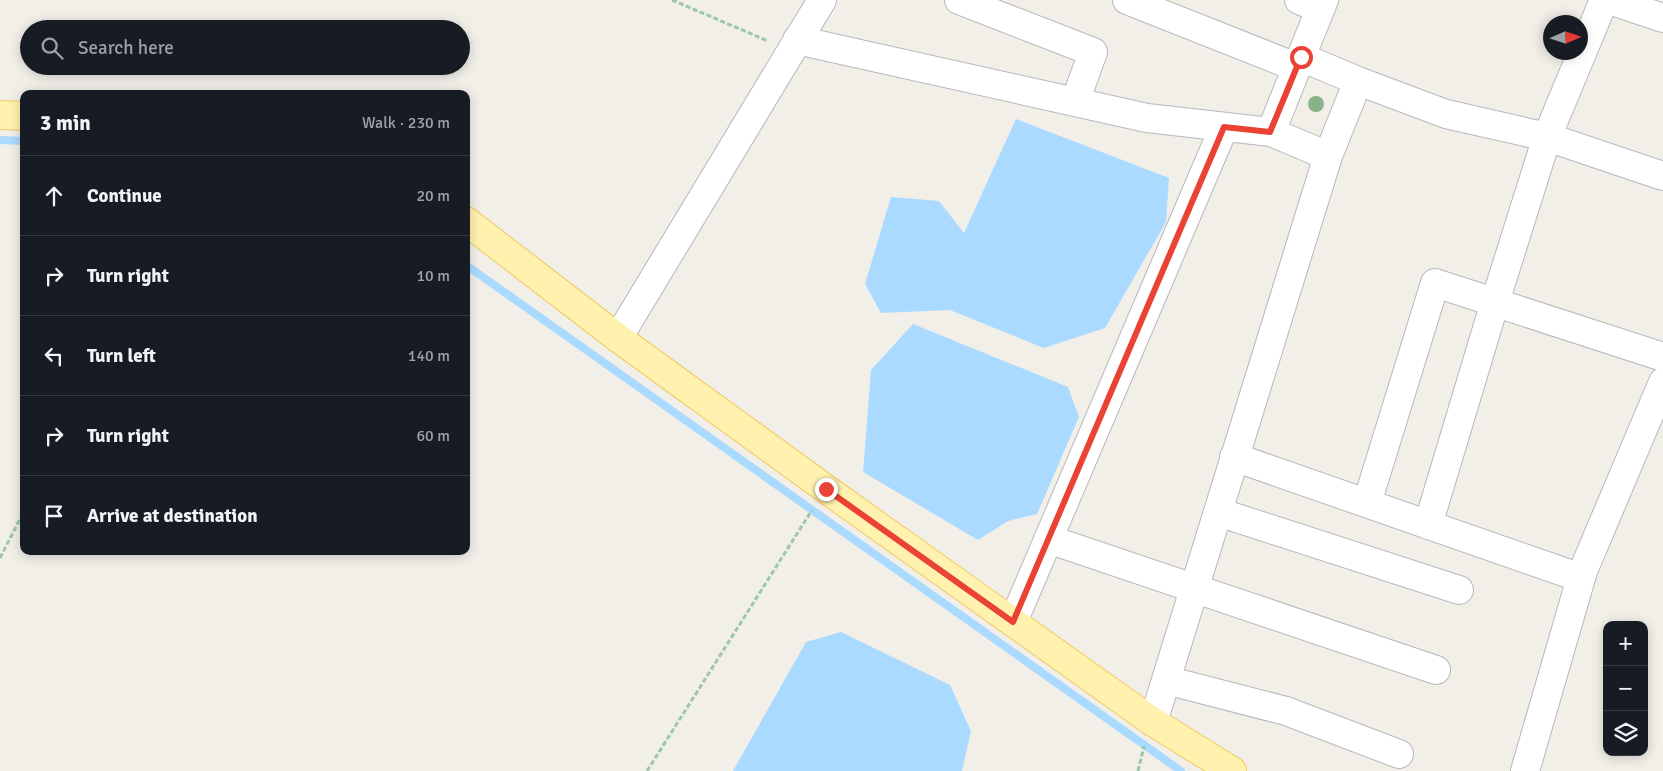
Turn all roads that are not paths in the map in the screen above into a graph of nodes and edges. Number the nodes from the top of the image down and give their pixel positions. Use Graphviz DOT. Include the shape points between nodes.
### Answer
graph roads {
  1 [pos="822,0"];
  2 [pos="958,0"];
  3 [pos="1127,0"];
  4 [pos="1604,0"];
  5 [pos="1609,0"];
  6 [pos="1315,3"];
  7 [pos="1663,18"];
  8 [pos="793,46"];
  9 [pos="1298,62"];
  10 [pos="1358,80"];
  11 [pos="1075,102"];
  12 [pos="0,115"];
  13 [pos="20,116"];
  14 [pos="1224,127"];
  15 [pos="1270,132"];
  16 [pos="1548,138"];
  17 [pos="1328,156"];
  18 [pos="1663,176"];
  19 [pos="470,224"];
  20 [pos="1495,302"];
  21 [pos="618,338"];
  22 [pos="1663,357"];
  23 [pos="1663,382"];
  24 [pos="1234,457"];
  25 [pos="1367,503"];
  26 [pos="1218,512"];
  27 [pos="1428,526"];
  28 [pos="1048,539"];
  29 [pos="1581,578"];
  30 [pos="1194,590"];
  31 [pos="1459,590"];
  32 [pos="1013,622"];
  33 [pos="1436,670"];
  34 [pos="1166,680"];
  35 [pos="1153,722"];
  36 [pos="1399,754"];
  37 [pos="1232,771"];
  38 [pos="1525,771"];
  1 -- 8 [label="street"];
  2 -- 11 [label="street" via="1093,52"];
  3 -- 9 [label="street"];
  4 -- 16 [label="street"];
  5 -- 7 [label="street"];
  6 -- 9 [label="street"];
  8 -- 11 [label="street"];
  8 -- 21 [label="street"];
  9 -- 10 [label="street"];
  9 -- 15 [label="street"];
  10 -- 16 [label="street" via="1446,114"];
  10 -- 17 [label="street"];
  11 -- 14 [label="street" via="1148,118"];
  12 -- 13 [label="main road"];
  14 -- 15 [label="street"];
  14 -- 28 [label="street"];
  15 -- 17 [label="street"];
  16 -- 18 [label="street"];
  16 -- 20 [label="street"];
  17 -- 24 [label="street"];
  19 -- 21 [label="main road"];
  20 -- 22 [label="street"];
  20 -- 25 [label="street" via="1435,283"];
  20 -- 27 [label="street"];
  21 -- 32 [label="main road"];
  23 -- 29 [label="street"];
  24 -- 25 [label="street"];
  24 -- 26 [label="street"];
  25 -- 27 [label="street"];
  26 -- 30 [label="street"];
  26 -- 31 [label="street"];
  27 -- 29 [label="street"];
  28 -- 30 [label="street"];
  28 -- 32 [label="street"];
  29 -- 38 [label="street"];
  30 -- 33 [label="street"];
  30 -- 34 [label="street"];
  32 -- 35 [label="main road"];
  34 -- 35 [label="street"];
  34 -- 36 [label="street" via="1286,711"];
  35 -- 37 [label="main road"];
}
